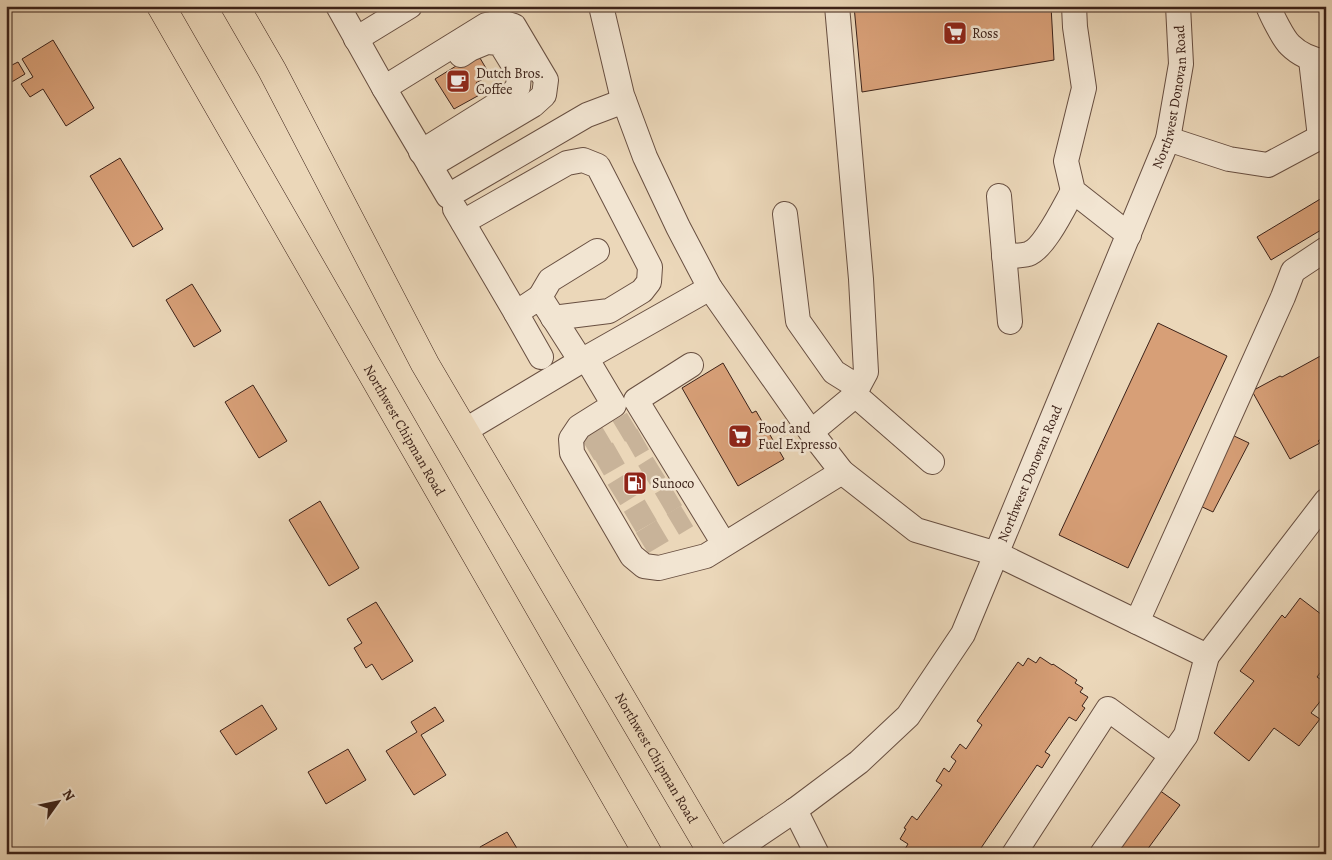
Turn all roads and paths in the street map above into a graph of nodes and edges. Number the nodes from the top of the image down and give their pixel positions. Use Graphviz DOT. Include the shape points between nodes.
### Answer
graph roads {
  1 [pos="161,6"];
  2 [pos="235,6"];
  3 [pos="338,6"];
  4 [pos="410,6"];
  5 [pos="601,6"];
  6 [pos="837,6"];
  7 [pos="1074,6"];
  8 [pos="1178,6"];
  9 [pos="1268,6"];
  10 [pos="356,39"];
  11 [pos="1319,61"];
  12 [pos="386,93"];
  13 [pos="624,101"];
  14 [pos="1323,136"];
  15 [pos="1168,139"];
  16 [pos="425,159"];
  17 [pos="1072,191"];
  18 [pos="448,196"];
  19 [pos="999,196"];
  20 [pos="785,214"];
  21 [pos="463,222"];
  22 [pos="1129,235"];
  23 [pos="1326,249"];
  24 [pos="597,251"];
  25 [pos="1004,256"];
  26 [pos="710,288"];
  27 [pos="540,297"];
  28 [pos="516,312"];
  29 [pos="553,318"];
  30 [pos="1010,322"];
  31 [pos="542,357"];
  32 [pos="583,360"];
  33 [pos="691,365"];
  34 [pos="856,390"];
  35 [pos="638,419"];
  36 [pos="464,430"];
  37 [pos="811,432"];
  38 [pos="932,462"];
  39 [pos="842,472"];
  40 [pos="1326,501"];
  41 [pos="724,544"];
  42 [pos="997,554"];
  43 [pos="1137,622"];
  44 [pos="1207,656"];
  45 [pos="1171,755"];
  46 [pos="795,810"];
  47 [pos="648,854"];
  48 [pos="713,854"];
  49 [pos="730,854"];
  50 [pos="817,854"];
  51 [pos="1014,854"];
  52 [pos="1102,854"];
  1 -- 47 [label="main road, Northwest Chipman Road"];
  2 -- 36 [label="main road, Northwest Chipman Road" via="272,70 425,364"];
  3 -- 10 [label="street"];
  4 -- 10 [label="street"];
  5 -- 13 [label="street"];
  6 -- 34 [label="street" via="866,372"];
  7 -- 17 [label="street" via="1084,88 1066,161"];
  8 -- 15 [label="street, Northwest Donovan Road" via="1181,64"];
  9 -- 11 [label="street" via="1289,45"];
  10 -- 12 [label="street"];
  11 -- 14 [label="street"];
  12 -- 16 [label="street"];
  12 -- 16 [label="street" via="486,25 500,22 514,26 546,80 544,95 533,105"];
  13 -- 18 [label="street" via="587,115"];
  13 -- 26 [label="street" via="645,157"];
  14 -- 15 [label="street" via="1268,165 1229,159"];
  15 -- 22 [label="street, Northwest Donovan Road"];
  16 -- 18 [label="street"];
  17 -- 22 [label="street"];
  17 -- 25 [label="street" via="1038,248 1028,254"];
  18 -- 21 [label="street"];
  19 -- 25 [label="street"];
  20 -- 34 [label="street" via="798,321 834,372"];
  21 -- 28 [label="street"];
  21 -- 29 [label="street" via="567,163 583,160 598,166 650,267 649,282 642,291 609,311"];
  22 -- 42 [label="street, Northwest Donovan Road"];
  23 -- 43 [label="street" via="1293,271"];
  24 -- 27 [label="street" via="550,280"];
  25 -- 30 [label="street"];
  26 -- 32 [label="street"];
  26 -- 37 [label="street"];
  27 -- 28 [label="street"];
  27 -- 29 [label="street"];
  28 -- 31 [label="street"];
  29 -- 32 [label="street"];
  32 -- 35 [label="street"];
  32 -- 36 [label="street"];
  33 -- 35 [label="street"];
  34 -- 37 [label="street" via="852,398"];
  34 -- 38 [label="street"];
  35 -- 41 [label="street" via="694,511"];
  35 -- 41 [label="street" via="579,428 571,439 572,452 586,462 636,547 632,556 644,566 659,568 706,556"];
  36 -- 48 [label="main road, Northwest Chipman Road"];
  37 -- 39 [label="street"];
  39 -- 41 [label="street"];
  39 -- 42 [label="street" via="916,530"];
  40 -- 44 [label="street"];
  42 -- 43 [label="street"];
  42 -- 46 [label="street, Northwest Donovan Road" via="963,634 908,716 859,762"];
  43 -- 44 [label="street"];
  44 -- 45 [label="street" via="1186,735"];
  45 -- 51 [label="street" via="1108,709"];
  45 -- 52 [label="street"];
  46 -- 49 [label="street, Northwest Donovan Road"];
  46 -- 50 [label="street"];
}
